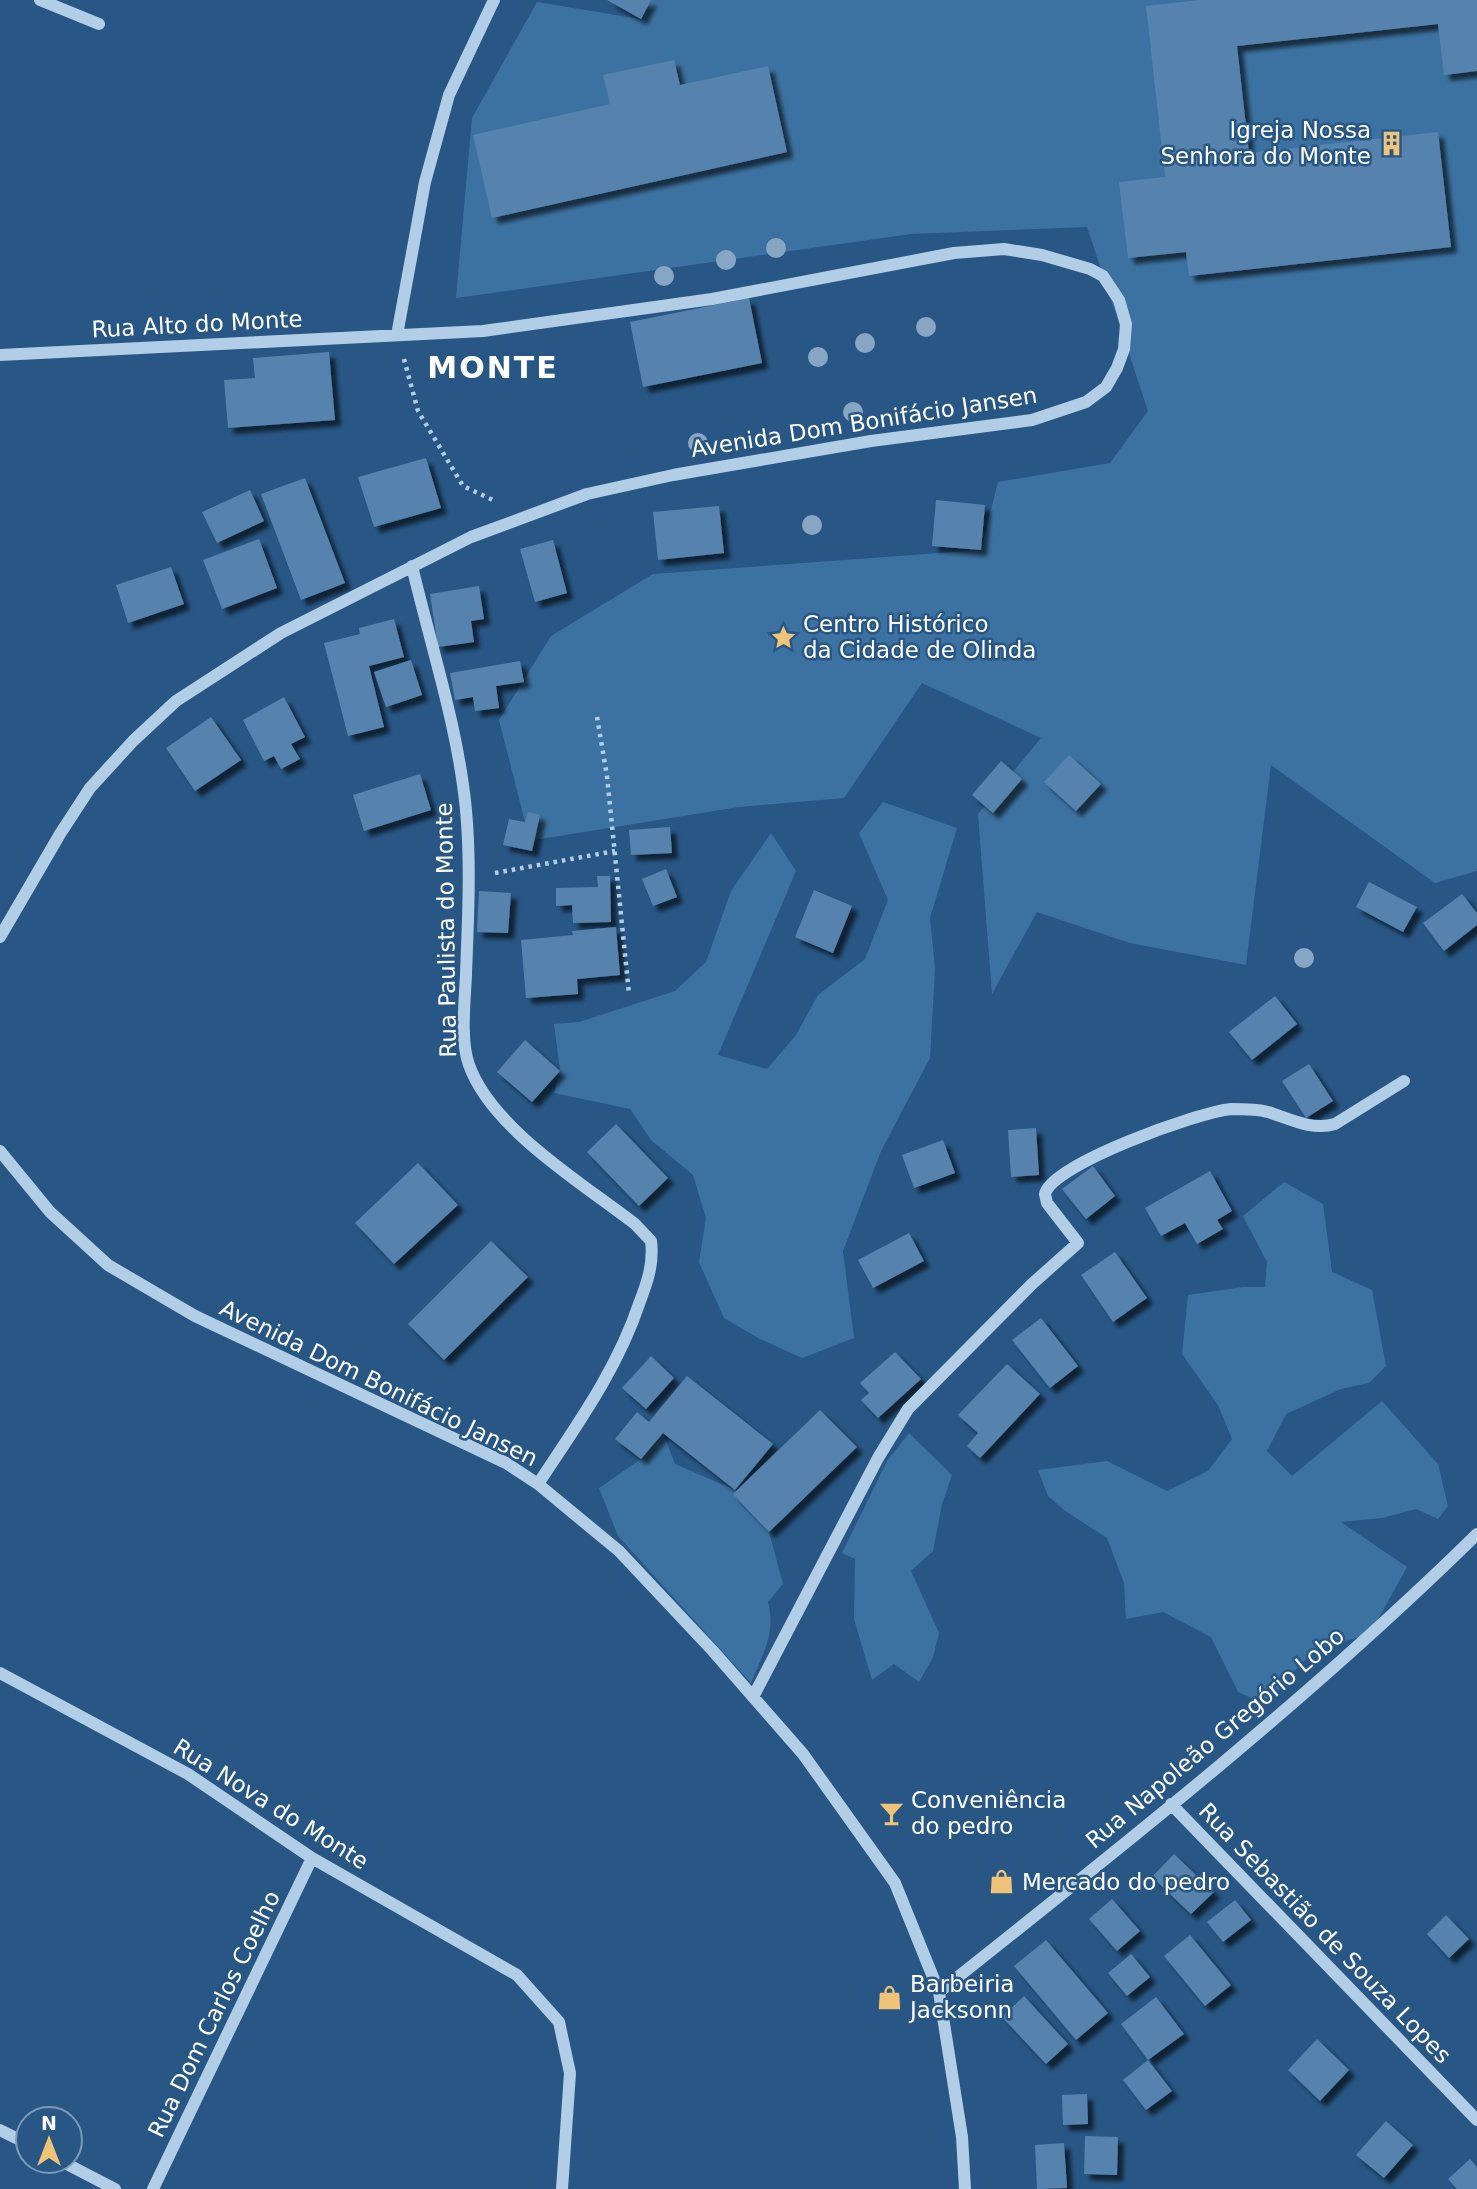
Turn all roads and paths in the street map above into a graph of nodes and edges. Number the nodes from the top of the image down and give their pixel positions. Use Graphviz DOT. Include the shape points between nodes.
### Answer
graph roads {
  1 [pos="40,0"];
  2 [pos="495,0"];
  3 [pos="99,24"];
  4 [pos="397,335"];
  5 [pos="0,355"];
  6 [pos="528,516"];
  7 [pos="412,566"];
  8 [pos="597,717"];
  9 [pos="615,851"];
  10 [pos="469,878"];
  11 [pos="0,937"];
  12 [pos="629,994"];
  13 [pos="1404,1081"];
  14 [pos="0,1151"];
  15 [pos="538,1484"];
  16 [pos="1477,1534"];
  17 [pos="0,1673"];
  18 [pos="753,1697"];
  19 [pos="1171,1804"];
  20 [pos="312,1858"];
  21 [pos="939,1992"];
  22 [pos="1477,2120"];
  23 [pos="84,2173"];
  24 [pos="116,2189"];
  25 [pos="153,2189"];
  26 [pos="562,2189"];
  27 [pos="965,2189"];
  1 -- 3 [label="street"];
  2 -- 4 [label="street" via="449,95 425,182"];
  4 -- 5 [label="street, Rua Alto do Monte"];
  4 -- 6 [label="path" via="418,411 463,486"];
  4 -- 6 [label="street, Avenida Dom Bonifácio Jansen" via="483,331 712,299 954,253 1004,249 1090,269 1104,276 1119,300 1126,324 1124,349 1106,387 1086,402 1032,420 871,440 673,475 587,494"];
  6 -- 7 [label="street, Avenida Dom Bonifácio Jansen"];
  7 -- 10 [label="street, Rua Paulista do Monte" via="454,729 466,810"];
  7 -- 11 [label="street, Avenida Dom Bonifácio Jansen" via="281,633 176,701 90,788"];
  8 -- 9 [label="path"];
  9 -- 10 [label="path"];
  9 -- 12 [label="path"];
  10 -- 15 [label="street, Rua Paulista do Monte" via="468,1064 515,1133 635,1224 651,1241 653,1253 629,1334 610,1374"];
  13 -- 18 [label="street" via="1327,1126 1264,1111 1232,1109 1205,1114 1110,1149 1050,1184 1047,1202 1077,1243 908,1409"];
  14 -- 15 [label="street, Avenida Dom Bonifácio Jansen" via="50,1212 108,1265 195,1316 506,1463"];
  15 -- 18 [label="street, Avenida Dom Bonifácio Jansen" via="619,1552"];
  16 -- 19 [label="street, Rua Napoleão Gregório Lobo" via="1233,1755"];
  17 -- 20 [label="street, Rua Nova do Monte" via="188,1774"];
  18 -- 21 [label="street, Avenida Dom Bonifácio Jansen" via="803,1754 895,1883"];
  19 -- 21 [label="street, Rua Napoleão Gregório Lobo"];
  19 -- 22 [label="street, Rua Sebastião de Souza Lopes"];
  20 -- 25 [label="street, Rua Dom Carlos Coelho"];
  20 -- 26 [label="street, Rua Nova do Monte" via="517,1975 559,2022 570,2073"];
  21 -- 27 [label="street, Avenida Dom Bonifácio Jansen" via="962,2137"];
  23 -- 24 [label="street"];
}
